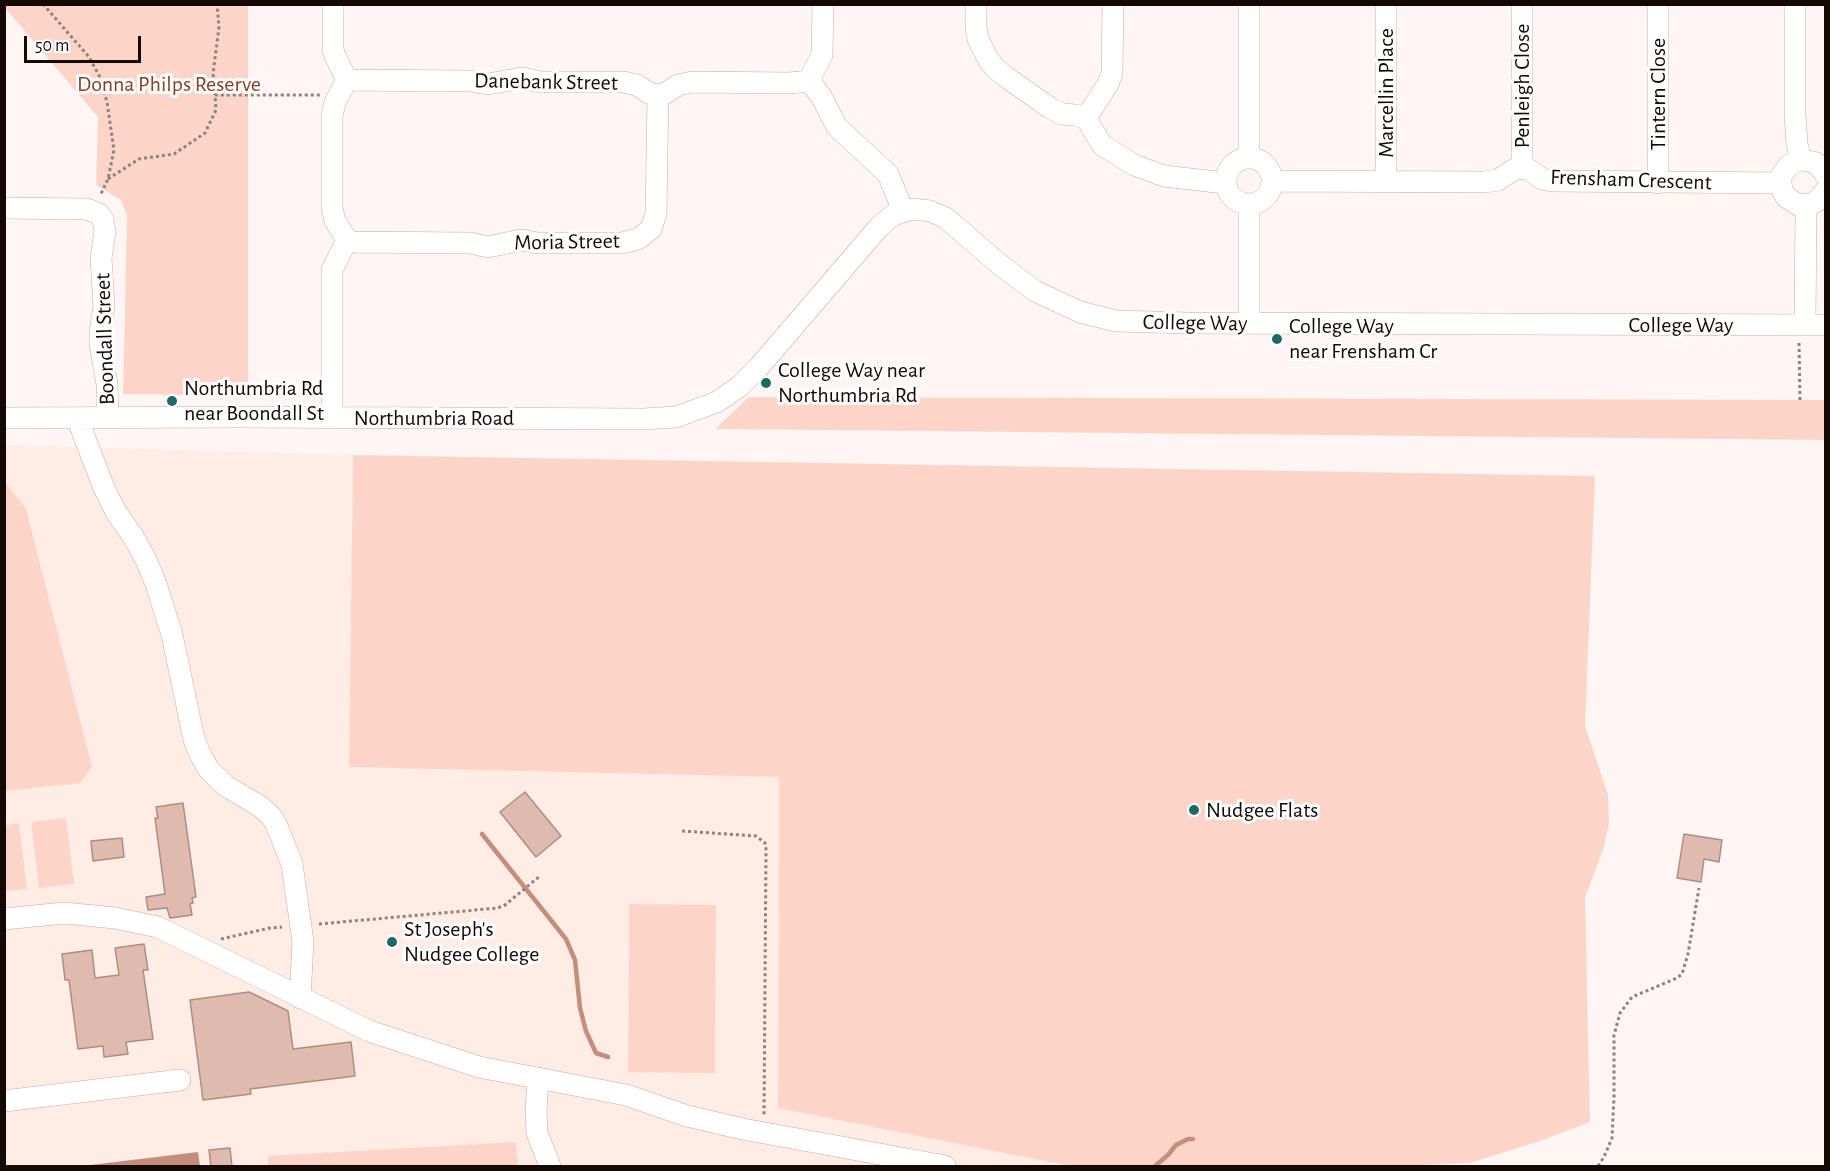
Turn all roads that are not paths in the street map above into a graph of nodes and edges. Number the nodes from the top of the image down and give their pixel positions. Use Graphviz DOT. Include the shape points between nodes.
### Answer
graph roads {
  1 [pos="333,4"];
  2 [pos="823,4"];
  3 [pos="976,4"];
  4 [pos="1113,4"];
  5 [pos="1249,4"];
  6 [pos="1386,4"];
  7 [pos="1522,4"];
  8 [pos="1658,4"];
  9 [pos="1795,4"];
  10 [pos="811,81"];
  11 [pos="342,88"];
  12 [pos="658,95"];
  13 [pos="1086,118"];
  14 [pos="1249,158"];
  15 [pos="1801,159"];
  16 [pos="1521,168"];
  17 [pos="1826,174"];
  18 [pos="1272,181"];
  19 [pos="1386,181"];
  20 [pos="1226,183"];
  21 [pos="1658,183"];
  22 [pos="1781,183"];
  23 [pos="1826,190"];
  24 [pos="1249,204"];
  25 [pos="1806,205"];
  26 [pos="4,208"];
  27 [pos="903,211"];
  28 [pos="346,242"];
  29 [pos="1249,323"];
  30 [pos="1810,331"];
  31 [pos="108,417"];
  32 [pos="4,418"];
  33 [pos="77,418"];
  34 [pos="332,418"];
  35 [pos="4,919"];
  36 [pos="300,998"];
  37 [pos="538,1078"];
  38 [pos="180,1080"];
  39 [pos="4,1101"];
  40 [pos="550,1167"];
  41 [pos="945,1167"];
  1 -- 11 [label="street" via="333,50"];
  2 -- 10 [label="street" via="822,55"];
  3 -- 13 [label="street" via="978,39 995,68 1057,113"];
  4 -- 13 [label="street" via="1112,73"];
  5 -- 14 [label="street"];
  6 -- 19 [label="street, Marcellin Place"];
  7 -- 16 [label="street, Penleigh Close"];
  8 -- 21 [label="street, Tintern Close"];
  9 -- 15 [label="street" via="1795,114"];
  10 -- 12 [label="street" via="692,82"];
  10 -- 27 [label="street" via="837,127 888,174"];
  11 -- 12 [label="street, Danebank Street" via="470,81 488,84 522,78 541,82 623,82"];
  11 -- 28 [label="street" via="332,116 332,208"];
  12 -- 28 [label="street, Moria Street" via="656,214 651,229 638,239 622,243 521,240 488,247 470,243"];
  13 -- 20 [label="street" via="1102,146 1134,165 1164,176"];
  14 -- 18 [label="street" via="1262,162"];
  14 -- 20 [label="street" via="1234,162"];
  15 -- 17 [label="street" via="1816,163"];
  15 -- 22 [label="street" via="1789,165"];
  16 -- 19 [label="street, Frensham Crescent" via="1491,181"];
  16 -- 21 [label="street, Frensham Crescent" via="1552,181"];
  18 -- 19 [label="street, Frensham Crescent"];
  18 -- 24 [label="street" via="1263,200"];
  20 -- 24 [label="street" via="1236,200"];
  21 -- 22 [label="street, Frensham Crescent"];
  22 -- 25 [label="street" via="1791,202"];
  23 -- 25 [label="street" via="1818,200"];
  24 -- 29 [label="street"];
  25 -- 30 [label="street"];
  26 -- 31 [label="street, Boondall Street" via="81,208 94,211 103,219 101,258 105,291 100,344"];
  27 -- 29 [label="street, College Way" via="930,211 946,218 1035,291 1080,312 1141,323"];
  27 -- 34 [label="street, Northumbria Road" via="879,226 750,376 717,402 689,413 662,419"];
  28 -- 34 [label="street" via="332,270"];
  29 -- 30 [label="street, College Way"];
  31 -- 33 [label="street, Northumbria Road"];
  31 -- 34 [label="street, Northumbria Road"];
  32 -- 33 [label="street, Northumbria Road"];
  33 -- 36 [label="street" via="104,488 156,584 200,754 209,770 226,786 261,807 276,824 292,864 303,942"];
  35 -- 36 [label="street" via="64,914 115,918 158,927"];
  36 -- 37 [label="street" via="369,1031 479,1067"];
  37 -- 40 [label="street" via="537,1132"];
  37 -- 41 [label="street" via="626,1095 687,1116"];
  38 -- 39 [label="street"];
}
